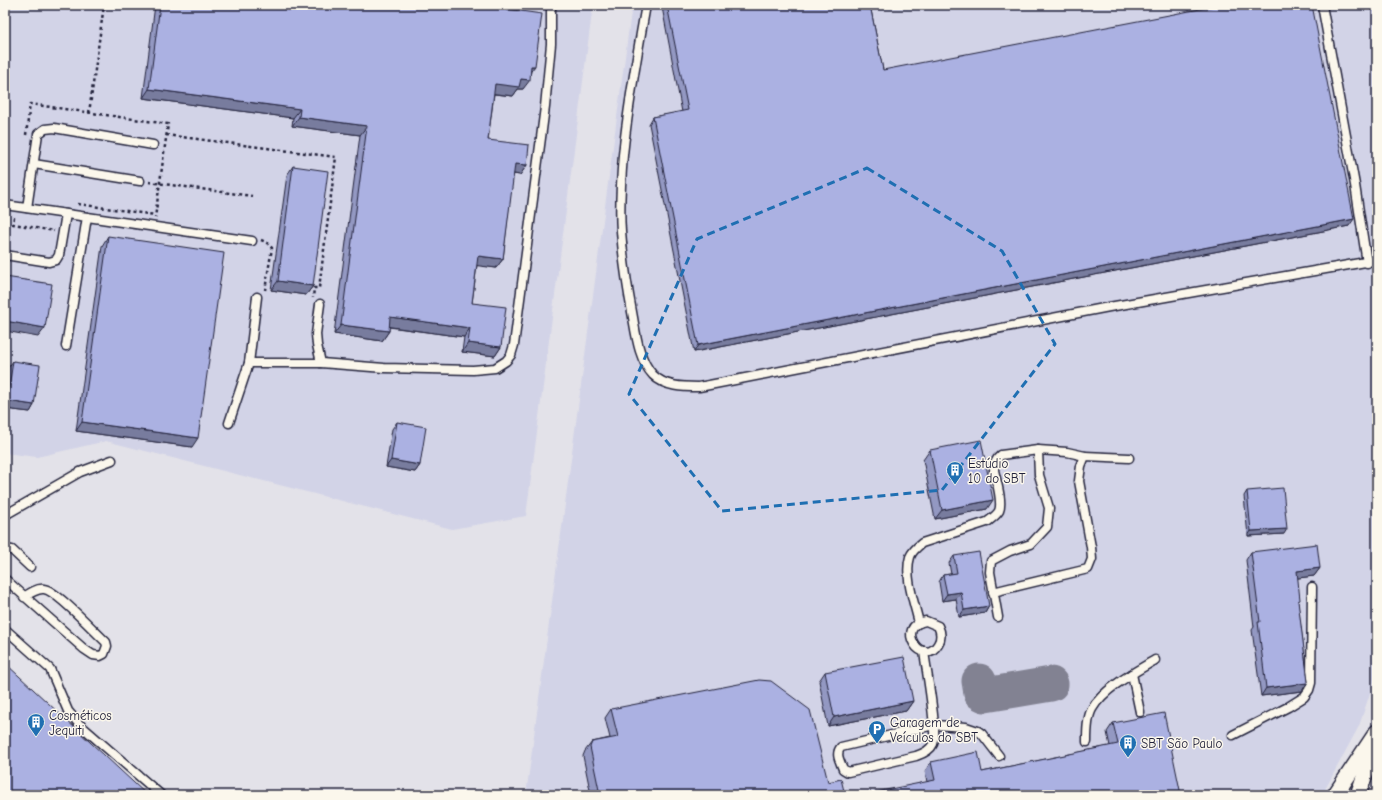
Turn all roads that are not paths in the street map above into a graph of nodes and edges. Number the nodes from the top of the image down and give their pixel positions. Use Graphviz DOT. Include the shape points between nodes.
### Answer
graph roads {
  1 [pos="551,5"];
  2 [pos="646,5"];
  3 [pos="1322,5"];
  4 [pos="153,145"];
  5 [pos="34,164"];
  6 [pos="140,181"];
  7 [pos="5,205"];
  8 [pos="27,208"];
  9 [pos="66,214"];
  10 [pos="86,217"];
  11 [pos="252,241"];
  12 [pos="5,255"];
  13 [pos="1377,260"];
  14 [pos="1367,263"];
  15 [pos="257,297"];
  16 [pos="316,303"];
  17 [pos="66,346"];
  18 [pos="249,363"];
  19 [pos="322,363"];
  20 [pos="229,422"];
  21 [pos="1038,450"];
  22 [pos="1085,456"];
  23 [pos="1129,458"];
  24 [pos="112,460"];
  25 [pos="5,515"];
  26 [pos="5,549"];
  27 [pos="30,567"];
  28 [pos="5,579"];
  29 [pos="1312,587"];
  30 [pos="993,592"];
  31 [pos="24,597"];
  32 [pos="998,617"];
  33 [pos="919,623"];
  34 [pos="5,629"];
  35 [pos="924,652"];
  36 [pos="1156,660"];
  37 [pos="1132,674"];
  38 [pos="1140,712"];
  39 [pos="934,725"];
  40 [pos="1377,732"];
  41 [pos="1233,736"];
  42 [pos="1377,740"];
  43 [pos="1087,742"];
  44 [pos="999,756"];
  45 [pos="161,795"];
  46 [pos="1335,795"];
  47 [pos="1358,795"];
  1 -- 19 [label="lane" via="551,44 545,107 511,355 495,368 473,370 384,368"];
  2 -- 14 [label="lane" via="627,112 620,190 620,230 638,344 646,365 654,375 666,383 682,387 699,387 1108,307"];
  3 -- 14 [label="lane"];
  4 -- 5 [label="lane" via="54,128 45,129 38,134"];
  5 -- 6 [label="lane"];
  5 -- 8 [label="lane"];
  7 -- 8 [label="lane"];
  8 -- 9 [label="lane"];
  9 -- 10 [label="lane"];
  9 -- 12 [label="lane" via="56,260 49,262"];
  10 -- 11 [label="lane"];
  10 -- 17 [label="lane"];
  13 -- 14 [label="lane"];
  15 -- 18 [label="lane"];
  16 -- 19 [label="lane" via="317,345"];
  18 -- 19 [label="lane"];
  18 -- 20 [label="lane"];
  21 -- 22 [label="lane" via="1054,450"];
  21 -- 30 [label="lane" via="1038,475 1049,508 1047,527 1031,544 992,560 990,572"];
  21 -- 33 [label="lane" via="1001,455 998,458 994,470 1000,504 999,511 994,517 987,522 922,543 914,550 908,565 908,577"];
  22 -- 23 [label="lane"];
  22 -- 30 [label="lane" via="1079,481 1091,547 1092,559 1088,569"];
  24 -- 25 [label="lane" via="80,472"];
  26 -- 27 [label="lane" via="12,550"];
  28 -- 31 [label="lane"];
  29 -- 41 [label="lane" via="1309,690 1304,697 1288,707"];
  30 -- 32 [label="lane"];
  31 -- 31 [label="lane" via="84,649 93,655 104,654 106,642 49,590 38,589"];
  33 -- 35 [label="lane" via="911,632 911,639"];
  33 -- 35 [label="lane" via="926,621 935,624 941,635 935,648"];
  34 -- 45 [label="lane" via="50,669 68,711 79,724"];
  35 -- 39 [label="lane"];
  36 -- 37 [label="lane"];
  37 -- 38 [label="lane"];
  37 -- 43 [label="lane" via="1101,697 1091,710"];
  39 -- 39 [label="lane" via="841,747 838,755 843,769 848,772 924,753 933,742"];
  39 -- 44 [label="lane" via="966,727 978,731"];
  40 -- 46 [label="street"];
  42 -- 47 [label="street"];
}
